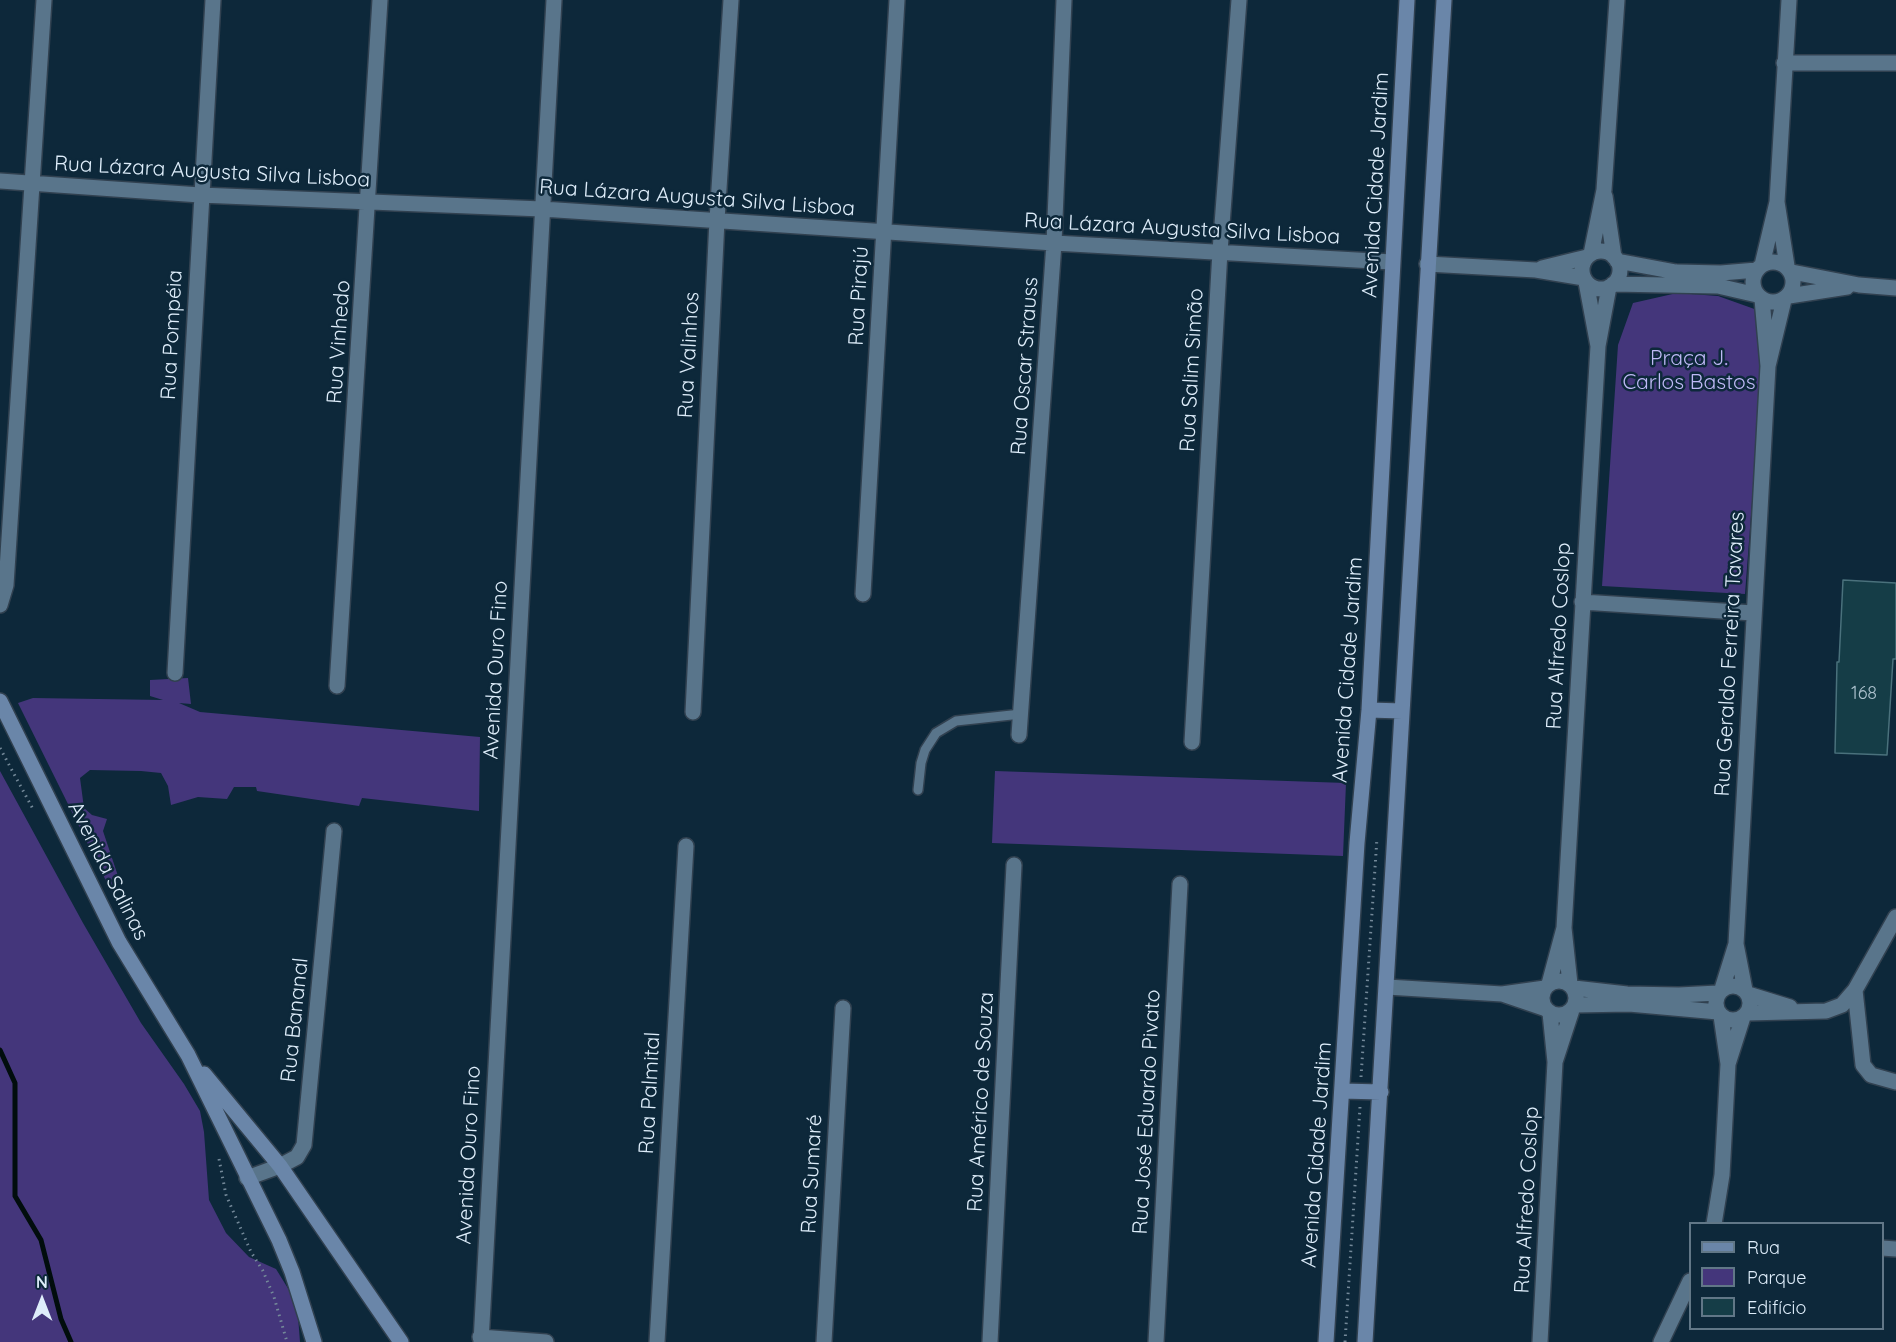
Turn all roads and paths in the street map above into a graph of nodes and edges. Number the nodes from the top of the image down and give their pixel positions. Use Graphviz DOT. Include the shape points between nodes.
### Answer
graph roads {
  1 [pos="44,0"];
  2 [pos="213,0"];
  3 [pos="380,0"];
  4 [pos="554,0"];
  5 [pos="731,0"];
  6 [pos="897,0"];
  7 [pos="1064,0"];
  8 [pos="1239,0"];
  9 [pos="1407,0"];
  10 [pos="1444,0"];
  11 [pos="1617,0"];
  12 [pos="1789,0"];
  13 [pos="1784,63"];
  14 [pos="1896,63"];
  15 [pos="0,181"];
  16 [pos="33,183"];
  17 [pos="1604,190"];
  18 [pos="200,195"];
  19 [pos="369,202"];
  20 [pos="1777,202"];
  21 [pos="542,209"];
  22 [pos="717,220"];
  23 [pos="884,231"];
  24 [pos="1054,243"];
  25 [pos="1220,251"];
  26 [pos="1589,256"];
  27 [pos="1616,259"];
  28 [pos="1392,262"];
  29 [pos="1427,264"];
  30 [pos="1759,267"];
  31 [pos="1789,269"];
  32 [pos="1536,270"];
  33 [pos="1585,280"];
  34 [pos="1859,285"];
  35 [pos="1611,286"];
  36 [pos="1896,288"];
  37 [pos="1759,297"];
  38 [pos="1786,298"];
  39 [pos="1598,346"];
  40 [pos="1768,366"];
  41 [pos="863,594"];
  42 [pos="1582,602"];
  43 [pos="0,605"];
  44 [pos="1753,613"];
  45 [pos="175,673"];
  46 [pos="337,686"];
  47 [pos="0,701"];
  48 [pos="1369,710"];
  49 [pos="1402,711"];
  50 [pos="693,712"];
  51 [pos="1021,714"];
  52 [pos="1019,735"];
  53 [pos="1192,742"];
  54 [pos="918,790"];
  55 [pos="334,831"];
  56 [pos="686,846"];
  57 [pos="1014,865"];
  58 [pos="1180,885"];
  59 [pos="1896,917"];
  60 [pos="1564,928"];
  61 [pos="1736,944"];
  62 [pos="1547,986"];
  63 [pos="1572,986"];
  64 [pos="1387,987"];
  65 [pos="1855,990"];
  66 [pos="1720,991"];
  67 [pos="1746,992"];
  68 [pos="1502,994"];
  69 [pos="1628,999"];
  70 [pos="1680,1001"];
  71 [pos="843,1008"];
  72 [pos="1574,1008"];
  73 [pos="1802,1010"];
  74 [pos="1548,1011"];
  75 [pos="1719,1014"];
  76 [pos="1745,1015"];
  77 [pos="188,1055"];
  78 [pos="1556,1062"];
  79 [pos="1728,1064"];
  80 [pos="1896,1082"];
  81 [pos="1342,1091"];
  82 [pos="1381,1092"];
  83 [pos="218,1152"];
  84 [pos="280,1166"];
  85 [pos="247,1178"];
  86 [pos="1714,1222"];
  87 [pos="1689,1283"];
  88 [pos="478,1340"];
  89 [pos="1540,1341"];
  90 [pos="287,1342"];
  91 [pos="314,1342"];
  92 [pos="401,1342"];
  93 [pos="546,1342"];
  94 [pos="657,1342"];
  95 [pos="824,1342"];
  96 [pos="990,1342"];
  97 [pos="1156,1342"];
  98 [pos="1326,1342"];
  99 [pos="1365,1342"];
  100 [pos="1660,1342"];
  1 -- 16 [label="street"];
  2 -- 18 [label="street, Rua Pompéia"];
  3 -- 19 [label="street, Rua Vinhedo"];
  4 -- 21 [label="street, Avenida Ouro Fino"];
  5 -- 22 [label="street, Rua Valinhos"];
  6 -- 23 [label="street, Rua Pirajú"];
  7 -- 24 [label="street, Rua Oscar Strauss"];
  8 -- 25 [label="street, Rua Salim Simão"];
  9 -- 28 [label="main road, Avenida Cidade Jardim"];
  10 -- 29 [label="main road"];
  11 -- 17 [label="street"];
  12 -- 13 [label="street"];
  13 -- 14 [label="street"];
  13 -- 20 [label="street"];
  15 -- 16 [label="street, Rua Lázara Augusta Silva Lisboa"];
  16 -- 18 [label="street, Rua Lázara Augusta Silva Lisboa"];
  16 -- 43 [label="street" via="6,585"];
  17 -- 26 [label="street"];
  17 -- 27 [label="street"];
  18 -- 19 [label="street, Rua Lázara Augusta Silva Lisboa"];
  18 -- 45 [label="street, Rua Pompéia"];
  19 -- 21 [label="street, Rua Lázara Augusta Silva Lisboa"];
  19 -- 46 [label="street, Rua Vinhedo"];
  20 -- 30 [label="street"];
  20 -- 31 [label="street"];
  21 -- 22 [label="street, Rua Lázara Augusta Silva Lisboa"];
  21 -- 88 [label="street, Avenida Ouro Fino"];
  22 -- 23 [label="street, Rua Lázara Augusta Silva Lisboa"];
  22 -- 50 [label="street, Rua Valinhos"];
  23 -- 24 [label="street, Rua Lázara Augusta Silva Lisboa"];
  23 -- 41 [label="street, Rua Pirajú"];
  24 -- 25 [label="street, Rua Lázara Augusta Silva Lisboa"];
  24 -- 51 [label="street, Rua Oscar Strauss"];
  25 -- 28 [label="street, Rua Lázara Augusta Silva Lisboa"];
  25 -- 53 [label="street, Rua Salim Simão"];
  26 -- 27 [label="street" via="1603,252"];
  26 -- 32 [label="street"];
  26 -- 33 [label="street" via="1582,267"];
  27 -- 30 [label="street" via="1676,272 1721,273"];
  27 -- 35 [label="street" via="1619,274"];
  28 -- 48 [label="main road, Avenida Cidade Jardim"];
  29 -- 32 [label="street"];
  29 -- 49 [label="main road"];
  30 -- 31 [label="street" via="1775,261"];
  30 -- 37 [label="street" via="1753,282"];
  31 -- 34 [label="street"];
  31 -- 38 [label="street" via="1794,284"];
  32 -- 33 [label="street"];
  33 -- 35 [label="street" via="1597,288"];
  33 -- 39 [label="street"];
  34 -- 36 [label="street"];
  34 -- 38 [label="street"];
  35 -- 37 [label="street" via="1718,286"];
  35 -- 39 [label="street"];
  37 -- 38 [label="street" via="1773,302"];
  37 -- 40 [label="street"];
  38 -- 40 [label="street"];
  39 -- 42 [label="street, Rua Alfredo Coslop"];
  40 -- 44 [label="street, Rua Geraldo Ferreira Tavares"];
  42 -- 44 [label="street"];
  42 -- 60 [label="street, Rua Alfredo Coslop"];
  44 -- 61 [label="street, Rua Geraldo Ferreira Tavares"];
  47 -- 77 [label="main road, Avenida Salinas" via="119,942"];
  48 -- 49 [label="main road"];
  48 -- 81 [label="main road, Avenida Cidade Jardim"];
  49 -- 64 [label="main road"];
  51 -- 52 [label="street, Rua Oscar Strauss"];
  51 -- 54 [label="lane" via="956,721 936,733 925,750"];
  55 -- 84 [label="street, Rua Bananal" via="304,1145 297,1157"];
  56 -- 94 [label="street, Rua Palmital"];
  57 -- 96 [label="street, Rua Américo de Souza"];
  58 -- 97 [label="street, Rua José Eduardo Pivato"];
  59 -- 65 [label="street"];
  60 -- 62 [label="street, Rua Alfredo Coslop"];
  60 -- 63 [label="street, Rua Alfredo Coslop"];
  61 -- 66 [label="street, Rua Geraldo Ferreira Tavares"];
  61 -- 67 [label="street, Rua Geraldo Ferreira Tavares"];
  62 -- 63 [label="street" via="1559,981"];
  62 -- 68 [label="street"];
  62 -- 74 [label="street" via="1542,999"];
  63 -- 69 [label="street"];
  63 -- 72 [label="street" via="1577,996"];
  64 -- 68 [label="street"];
  64 -- 82 [label="main road"];
  65 -- 73 [label="street" via="1842,1005 1826,1011"];
  65 -- 80 [label="street" via="1863,1065 1871,1075"];
  66 -- 67 [label="street" via="1734,985"];
  66 -- 70 [label="street"];
  66 -- 75 [label="street" via="1715,1002"];
  67 -- 73 [label="street"];
  67 -- 76 [label="street" via="1750,1004"];
  68 -- 74 [label="street"];
  69 -- 70 [label="street"];
  69 -- 72 [label="street"];
  70 -- 75 [label="street"];
  71 -- 95 [label="street, Rua Sumaré"];
  72 -- 74 [label="street" via="1561,1015"];
  72 -- 78 [label="street, Rua Alfredo Coslop"];
  73 -- 76 [label="street"];
  74 -- 78 [label="street, Rua Alfredo Coslop"];
  75 -- 76 [label="street" via="1732,1020"];
  75 -- 79 [label="street"];
  76 -- 79 [label="street"];
  77 -- 84 [label="main road, Avenida Salinas"];
  77 -- 85 [label="main road, Avenida Salinas"];
  78 -- 89 [label="street, Rua Alfredo Coslop"];
  79 -- 86 [label="street" via="1722,1175"];
  81 -- 82 [label="main road"];
  81 -- 98 [label="main road, Avenida Cidade Jardim"];
  82 -- 99 [label="main road"];
  83 -- 90 [label="path" via="226,1194 274,1297"];
  84 -- 85 [label="street, Rua Bananal"];
  84 -- 92 [label="main road, Avenida Salinas"];
  85 -- 91 [label="main road, Avenida Salinas" via="279,1240"];
  87 -- 100 [label="street"];
  88 -- 93 [label="street"];
}
